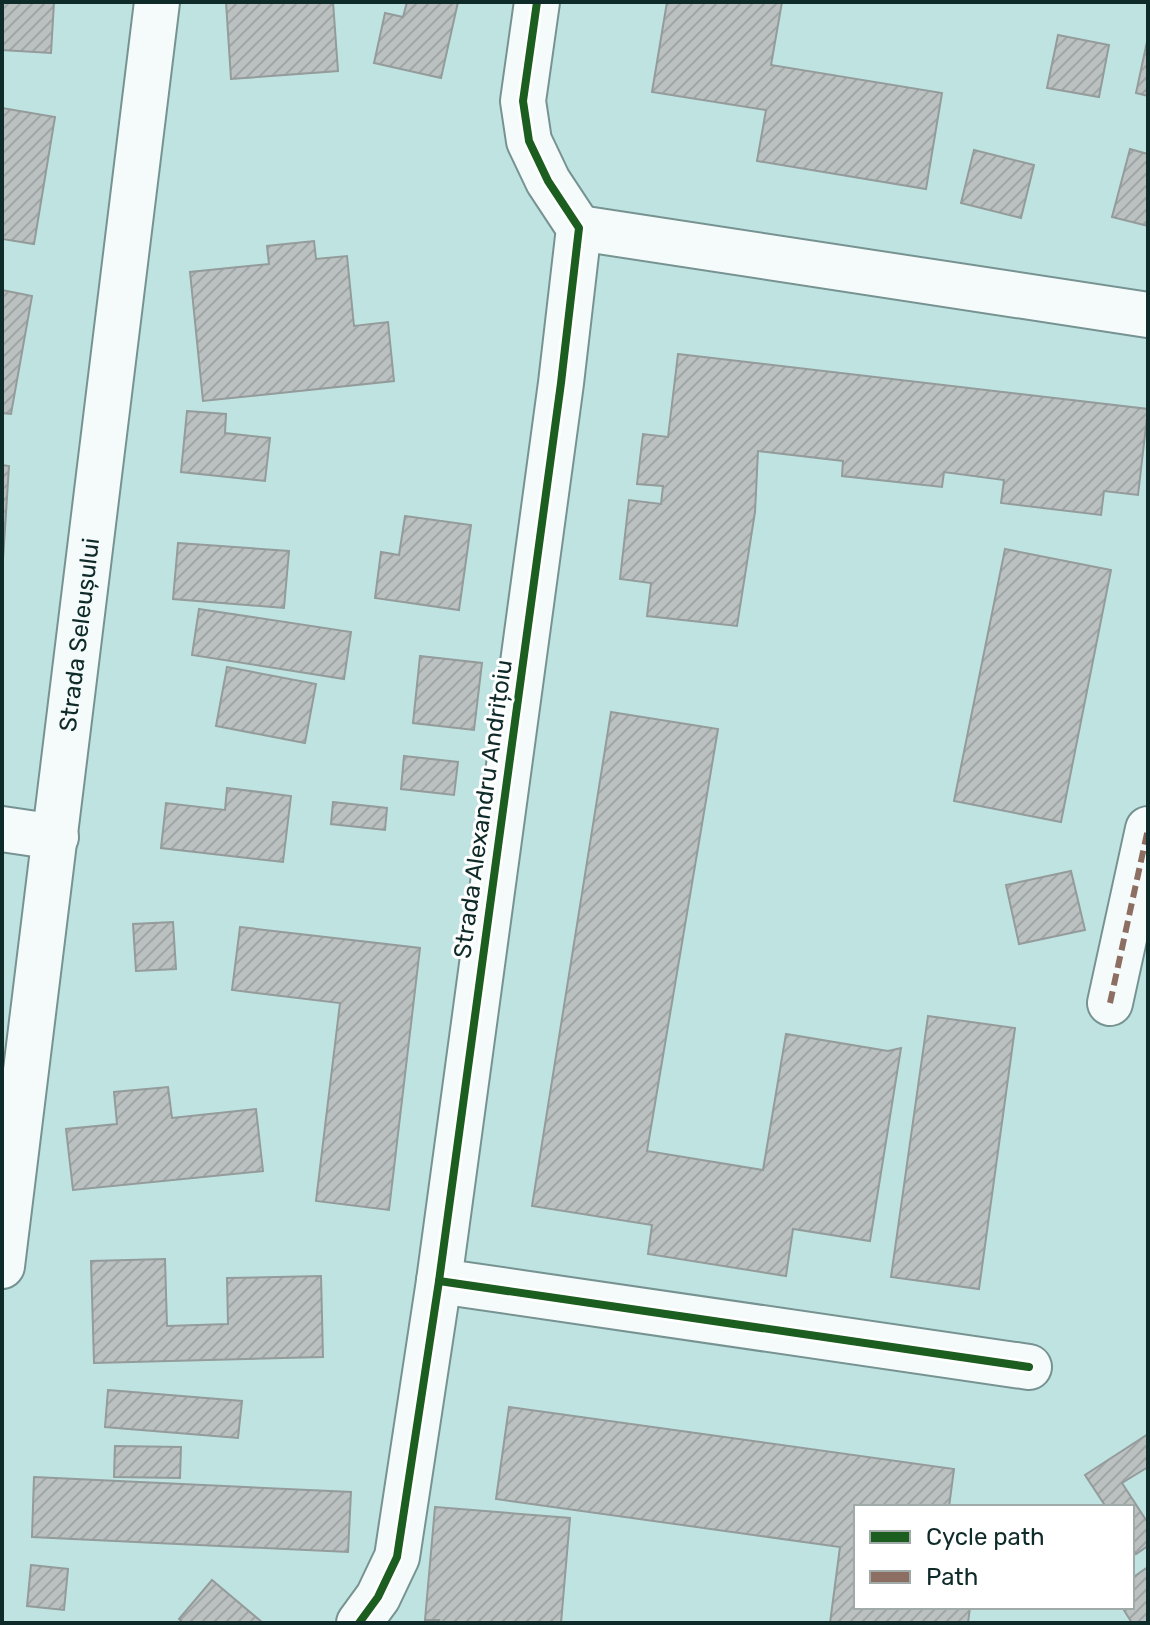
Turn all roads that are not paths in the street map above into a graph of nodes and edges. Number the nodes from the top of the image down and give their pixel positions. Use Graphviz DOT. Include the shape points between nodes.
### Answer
graph roads {
  1 [pos="157,2"];
  2 [pos="537,2"];
  3 [pos="579,228"];
  4 [pos="1148,315"];
  5 [pos="2,829"];
  6 [pos="1148,829"];
  7 [pos="56,837"];
  8 [pos="1110,1003"];
  9 [pos="2,1266"];
  10 [pos="439,1281"];
  11 [pos="1029,1367"];
  12 [pos="359,1623"];
  1 -- 7 [label="street, Strada Seleușului"];
  2 -- 3 [label="street" via="523,101 529,141"];
  3 -- 4 [label="street"];
  3 -- 10 [label="street, Strada Alexandru Andrițoiu"];
  5 -- 7 [label="street"];
  6 -- 8 [label="street"];
  7 -- 9 [label="street, Strada Seleușului"];
  10 -- 11 [label="street"];
  10 -- 12 [label="street, Strada Alexandru Andrițoiu" via="397,1557"];
}
